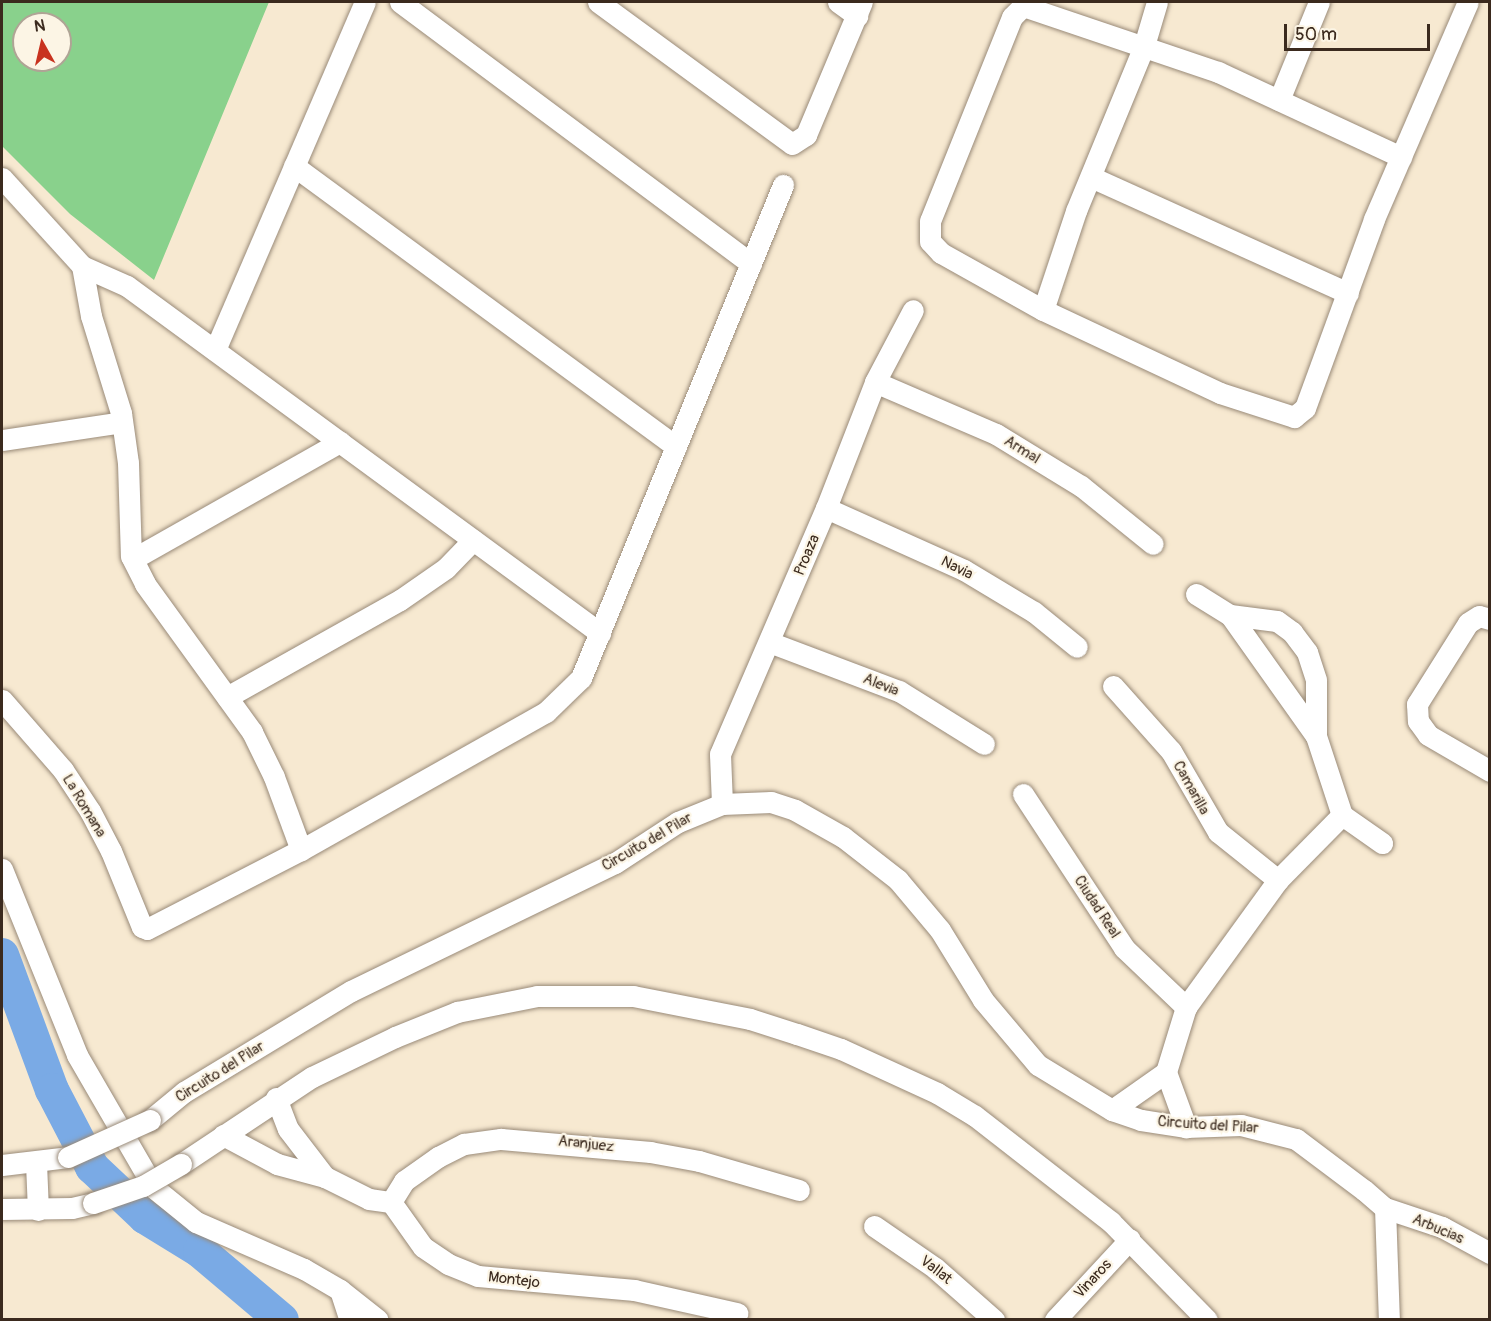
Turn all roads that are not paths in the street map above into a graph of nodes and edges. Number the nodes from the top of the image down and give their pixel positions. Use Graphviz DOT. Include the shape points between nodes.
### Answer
graph roads {
  1 [pos="365,2"];
  2 [pos="400,2"];
  3 [pos="598,2"];
  4 [pos="838,2"];
  5 [pos="1157,2"];
  6 [pos="1319,2"];
  7 [pos="1460,4"];
  8 [pos="860,9"];
  9 [pos="1144,46"];
  10 [pos="1279,100"];
  11 [pos="1401,157"];
  12 [pos="294,166"];
  13 [pos="1091,177"];
  14 [pos="2,178"];
  15 [pos="783,185"];
  16 [pos="751,264"];
  17 [pos="82,266"];
  18 [pos="1348,293"];
  19 [pos="913,310"];
  20 [pos="1043,310"];
  21 [pos="215,350"];
  22 [pos="875,382"];
  23 [pos="122,422"];
  24 [pos="2,440"];
  25 [pos="340,442"];
  26 [pos="676,447"];
  27 [pos="826,508"];
  28 [pos="473,540"];
  29 [pos="1153,544"];
  30 [pos="132,559"];
  31 [pos="1196,594"];
  32 [pos="1230,615"];
  33 [pos="1490,619"];
  34 [pos="600,633"];
  35 [pos="769,642"];
  36 [pos="1077,647"];
  37 [pos="1113,687"];
  38 [pos="227,697"];
  39 [pos="2,700"];
  40 [pos="1316,736"];
  41 [pos="984,744"];
  42 [pos="1490,771"];
  43 [pos="1023,794"];
  44 [pos="722,804"];
  45 [pos="1342,815"];
  46 [pos="1382,843"];
  47 [pos="301,850"];
  48 [pos="2,869"];
  49 [pos="1278,880"];
  50 [pos="1186,1007"];
  51 [pos="1166,1072"];
  52 [pos="276,1098"];
  53 [pos="1112,1110"];
  54 [pos="1186,1127"];
  55 [pos="223,1136"];
  56 [pos="36,1163"];
  57 [pos="2,1165"];
  58 [pos="325,1177"];
  59 [pos="799,1190"];
  60 [pos="391,1202"];
  61 [pos="1385,1208"];
  62 [pos="2,1209"];
  63 [pos="38,1210"];
  64 [pos="874,1226"];
  65 [pos="1130,1239"];
  66 [pos="1490,1253"];
  67 [pos="340,1290"];
  68 [pos="737,1312"];
  69 [pos="350,1320"];
  70 [pos="378,1320"];
  71 [pos="994,1320"];
  72 [pos="1055,1320"];
  73 [pos="1207,1320"];
  74 [pos="1389,1320"];
  1 -- 12 [label="street"];
  2 -- 16 [label="street"];
  3 -- 8 [label="street" via="792,144 806,135"];
  4 -- 8 [label="street"];
  5 -- 9 [label="street"];
  6 -- 10 [label="street"];
  7 -- 11 [label="street"];
  9 -- 10 [label="street" via="1218,72"];
  9 -- 13 [label="street"];
  9 -- 20 [label="street" via="1030,7 1016,10 930,221 930,241 942,253"];
  10 -- 11 [label="street"];
  11 -- 18 [label="street"];
  12 -- 21 [label="street"];
  12 -- 26 [label="street"];
  13 -- 18 [label="street"];
  13 -- 20 [label="street"];
  14 -- 17 [label="street"];
  15 -- 16 [label="street"];
  16 -- 26 [label="street"];
  17 -- 21 [label="street" via="127,286"];
  17 -- 23 [label="street" via="91,316"];
  18 -- 20 [label="street" via="1305,408 1294,417 1220,393"];
  19 -- 22 [label="street, Proaza"];
  21 -- 25 [label="street"];
  22 -- 27 [label="street, Proaza"];
  22 -- 29 [label="street, Armal" via="996,434 1081,486"];
  23 -- 24 [label="street"];
  23 -- 30 [label="street"];
  25 -- 28 [label="street"];
  25 -- 30 [label="street"];
  26 -- 34 [label="street"];
  27 -- 35 [label="street, Proaza"];
  27 -- 36 [label="street, Navia" via="964,570 1034,612"];
  28 -- 34 [label="street"];
  28 -- 38 [label="street" via="446,568 400,600"];
  30 -- 38 [label="street" via="145,584"];
  31 -- 32 [label="street"];
  32 -- 40 [label="street"];
  32 -- 40 [label="street" via="1277,621 1292,632 1307,652 1316,680"];
  33 -- 42 [label="street" via="1479,616 1468,623 1417,704 1418,721 1428,735"];
  34 -- 47 [label="street" via="581,678 546,712"];
  35 -- 41 [label="street, Alevia" via="899,691"];
  35 -- 44 [label="street, Proaza" via="720,754"];
  37 -- 49 [label="street, Camarilla" via="1171,751 1218,832"];
  38 -- 47 [label="street" via="261,750"];
  39 -- 47 [label="street, La Romana" via="63,770 90,810 142,927 152,929"];
  40 -- 45 [label="street"];
  43 -- 50 [label="street, Ciudad Real" via="1124,948"];
  44 -- 53 [label="street, Circuito del Pilar" via="771,802 795,810 868,854 919,903 1015,1042 1038,1065"];
  44 -- 56 [label="street, Circuito del Pilar, bridge" via="678,822 615,863 351,991 184,1092 150,1120 68,1158"];
  45 -- 46 [label="street"];
  45 -- 49 [label="street"];
  48 -- 67 [label="street" via="77,1055 154,1188 196,1222 253,1244"];
  49 -- 50 [label="street"];
  50 -- 51 [label="street"];
  51 -- 53 [label="street"];
  51 -- 54 [label="street"];
  52 -- 55 [label="street"];
  52 -- 58 [label="street" via="288,1129"];
  52 -- 65 [label="street" via="353,1056 457,1012 537,996 633,996 750,1019 891,1070 975,1116"];
  53 -- 54 [label="street, Circuito del Pilar" via="1141,1120"];
  54 -- 61 [label="street, Circuito del Pilar" via="1241,1125 1296,1139 1321,1154"];
  55 -- 58 [label="street" via="277,1164"];
  55 -- 63 [label="street, bridge" via="143,1186 93,1203"];
  56 -- 57 [label="street, Circuito del Pilar"];
  56 -- 63 [label="street"];
  58 -- 60 [label="street" via="369,1198"];
  59 -- 60 [label="street, Aranjuez" via="699,1161 650,1152 501,1139 464,1144 438,1156 404,1181"];
  60 -- 68 [label="street, Montejo" via="423,1246 447,1264 478,1276 634,1290"];
  61 -- 66 [label="street, Arbucias" via="1442,1227"];
  61 -- 74 [label="street"];
  62 -- 63 [label="street"];
  64 -- 71 [label="street, Vallat" via="935,1268"];
  65 -- 72 [label="street, Vinaros"];
  65 -- 73 [label="street"];
  67 -- 69 [label="street"];
  67 -- 70 [label="street"];
}
